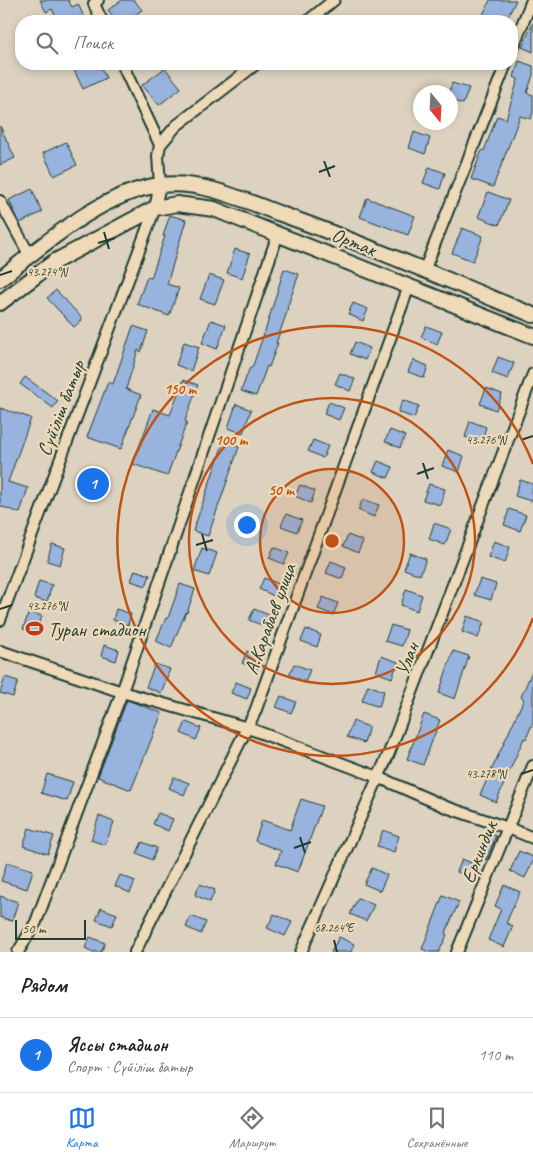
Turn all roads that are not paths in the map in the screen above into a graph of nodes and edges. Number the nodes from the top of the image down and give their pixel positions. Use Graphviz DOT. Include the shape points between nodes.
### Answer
graph roads {
  1 [pos="334,0"];
  2 [pos="532,0"];
  3 [pos="94,1"];
  4 [pos="100,15"];
  5 [pos="315,15"];
  6 [pos="518,35"];
  7 [pos="125,70"];
  8 [pos="248,70"];
  9 [pos="504,70"];
  10 [pos="160,145"];
  11 [pos="160,185"];
  12 [pos="0,201"];
  13 [pos="156,208"];
  14 [pos="278,234"];
  15 [pos="30,256"];
  16 [pos="424,271"];
  17 [pos="0,280"];
  18 [pos="408,286"];
  19 [pos="0,303"];
  20 [pos="533,315"];
  21 [pos="533,336"];
  22 [pos="533,374"];
  23 [pos="0,620"];
  24 [pos="0,650"];
  25 [pos="122,692"];
  26 [pos="248,728"];
  27 [pos="533,766"];
  28 [pos="378,777"];
  29 [pos="508,828"];
  30 [pos="533,838"];
  31 [pos="18,952"];
  32 [pos="135,952"];
  33 [pos="301,952"];
  34 [pos="457,952"];
  1 -- 5 [label="street"];
  2 -- 6 [label="street"];
  3 -- 4 [label="street"];
  7 -- 10 [label="street"];
  8 -- 10 [label="street" via="176,126"];
  9 -- 16 [label="street"];
  10 -- 11 [label="street, Сүйіліш батыр"];
  11 -- 13 [label="street, Сүйіліш батыр"];
  11 -- 15 [label="street, Ортак" via="125,194 97,207"];
  11 -- 16 [label="street, Ортак" via="186,185 218,191 344,236"];
  12 -- 15 [label="street"];
  13 -- 14 [label="street, Ортак" via="177,204 214,209"];
  13 -- 19 [label="street, Ортак" via="54,262"];
  13 -- 23 [label="street, Сүйіліш батыр"];
  14 -- 18 [label="street, Ортак"];
  14 -- 25 [label="street"];
  15 -- 17 [label="street, Ортак"];
  16 -- 20 [label="street, Ортак"];
  18 -- 21 [label="street, Ортак"];
  18 -- 26 [label="street, А.Карабаев улица"];
  22 -- 28 [label="street, Улан"];
  24 -- 25 [label="street"];
  25 -- 26 [label="street"];
  25 -- 31 [label="street" via="36,922"];
  26 -- 28 [label="street"];
  26 -- 32 [label="street, А.Карабаев улица"];
  27 -- 29 [label="street, Еркиндик"];
  28 -- 29 [label="street" via="446,807"];
  28 -- 33 [label="street, Улан"];
  29 -- 30 [label="street"];
  29 -- 34 [label="street, Еркиндик"];
}
